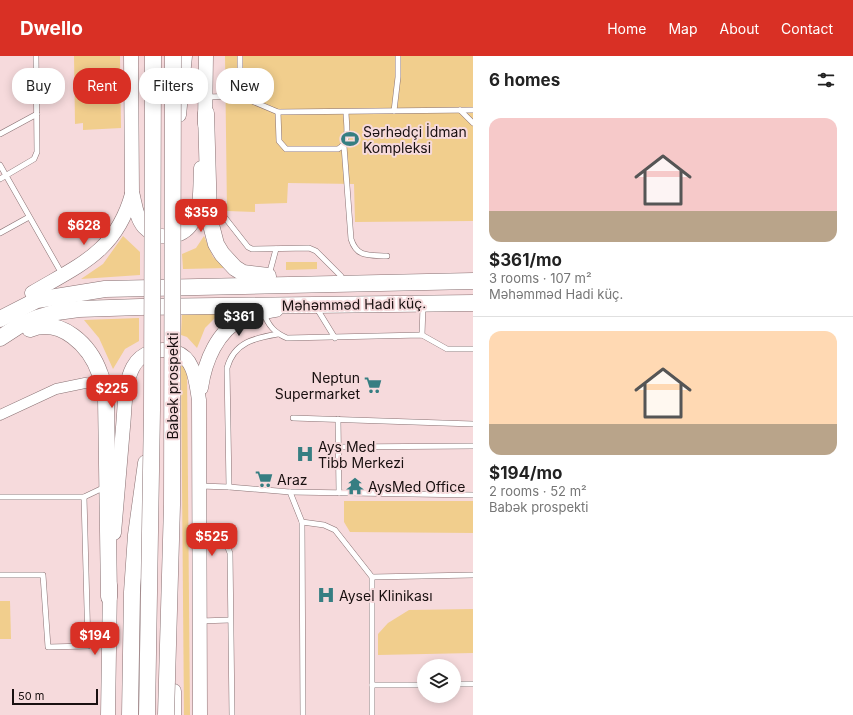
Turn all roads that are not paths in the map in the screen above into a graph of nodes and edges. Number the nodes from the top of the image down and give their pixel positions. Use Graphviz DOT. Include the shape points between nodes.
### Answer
graph roads {
  1 [pos="36,56"];
  2 [pos="131,56"];
  3 [pos="149,56"];
  4 [pos="153,56"];
  5 [pos="173,56"];
  6 [pos="185,56"];
  7 [pos="206,56"];
  8 [pos="240,56"];
  9 [pos="398,56"];
  10 [pos="206,68"];
  11 [pos="240,68"];
  12 [pos="206,104"];
  13 [pos="259,104"];
  14 [pos="460,110"];
  15 [pos="473,110"];
  16 [pos="394,111"];
  17 [pos="278,112"];
  18 [pos="346,112"];
  19 [pos="206,113"];
  20 [pos="37,114"];
  21 [pos="473,123"];
  22 [pos="0,134"];
  23 [pos="344,146"];
  24 [pos="0,165"];
  25 [pos="153,171"];
  26 [pos="172,171"];
  27 [pos="6,176"];
  28 [pos="0,179"];
  29 [pos="132,192"];
  30 [pos="208,203"];
  31 [pos="29,217"];
  32 [pos="0,233"];
  33 [pos="276,249"];
  34 [pos="387,256"];
  35 [pos="62,275"];
  36 [pos="268,276"];
  37 [pos="341,276"];
  38 [pos="466,281"];
  39 [pos="32,293"];
  40 [pos="473,303"];
  41 [pos="424,304"];
  42 [pos="311,305"];
  43 [pos="0,309"];
  44 [pos="264,312"];
  45 [pos="0,319"];
  46 [pos="278,334"];
  47 [pos="422,335"];
  48 [pos="0,338"];
  49 [pos="335,338"];
  50 [pos="0,345"];
  51 [pos="473,349"];
  52 [pos="103,386"];
  53 [pos="199,400"];
  54 [pos="152,410"];
  55 [pos="0,415"];
  56 [pos="293,418"];
  57 [pos="338,419"];
  58 [pos="473,424"];
  59 [pos="473,446"];
  60 [pos="338,447"];
  61 [pos="108,486"];
  62 [pos="199,486"];
  63 [pos="229,487"];
  64 [pos="290,492"];
  65 [pos="339,493"];
  66 [pos="473,495"];
  67 [pos="0,497"];
  68 [pos="84,497"];
  69 [pos="172,505"];
  70 [pos="302,522"];
  71 [pos="199,532"];
  72 [pos="0,575"];
  73 [pos="473,575"];
  74 [pos="372,577"];
  75 [pos="109,597"];
  76 [pos="230,620"];
  77 [pos="199,621"];
  78 [pos="461,684"];
  79 [pos="473,684"];
  80 [pos="372,685"];
  81 [pos="417,685"];
  82 [pos="108,715"];
  83 [pos="130,715"];
  84 [pos="147,715"];
  85 [pos="166,715"];
  86 [pos="174,715"];
  87 [pos="200,715"];
  88 [pos="232,715"];
  89 [pos="303,715"];
  90 [pos="372,715"];
  1 -- 20 [label="lane"];
  2 -- 29 [label="main road"];
  3 -- 25 [label="main road, bridge"];
  4 -- 25 [label="main road, Babək prospekti, bridge"];
  5 -- 26 [label="main road, Babək prospekti, bridge"];
  6 -- 26 [label="main road, bridge"];
  7 -- 10 [label="main road"];
  8 -- 11 [label="lane"];
  9 -- 16 [label="lane"];
  12 -- 19 [label="main road"];
  13 -- 17 [label="lane"];
  14 -- 15 [label="lane"];
  14 -- 16 [label="lane"];
  14 -- 21 [label="lane"];
  16 -- 18 [label="lane"];
  17 -- 18 [label="lane"];
  17 -- 23 [label="lane" via="279,141 286,149 338,149"];
  18 -- 23 [label="lane" via="347,141"];
  19 -- 29 [label="main road" via="199,201 193,222 187,230 169,237 151,232 140,220"];
  19 -- 30 [label="main road"];
  20 -- 22 [label="lane"];
  20 -- 27 [label="lane" via="37,152 34,159"];
  23 -- 34 [label="lane" via="351,238 354,247 357,252 366,255"];
  24 -- 27 [label="lane"];
  25 -- 54 [label="main road, Babək prospekti, bridge"];
  26 -- 69 [label="main road, Babək prospekti, bridge"];
  27 -- 28 [label="lane"];
  27 -- 31 [label="lane"];
  29 -- 35 [label="main road" via="127,211 113,237 92,256"];
  30 -- 33 [label="lane" via="219,210 248,247"];
  30 -- 36 [label="main road" via="211,231 228,262 243,273"];
  31 -- 32 [label="lane"];
  31 -- 35 [label="lane"];
  33 -- 36 [label="lane"];
  33 -- 37 [label="lane" via="309,248 316,251"];
  35 -- 39 [label="main road"];
  36 -- 37 [label="main road"];
  36 -- 39 [label="main road" via="104,282 66,285"];
  37 -- 38 [label="main road" via="416,275"];
  38 -- 45 [label="main road, Məhəmməd Hadi küç." via="105,289 37,300"];
  39 -- 43 [label="main road"];
  40 -- 41 [label="main road, Məhəmməd Hadi küç."];
  41 -- 42 [label="main road, Məhəmməd Hadi küç."];
  41 -- 47 [label="lane"];
  42 -- 44 [label="main road"];
  42 -- 48 [label="main road, Məhəmməd Hadi küç." via="140,307 57,312 20,325"];
  42 -- 49 [label="lane"];
  44 -- 46 [label="lane" via="269,326"];
  44 -- 53 [label="main road" via="244,317 222,336 205,366"];
  46 -- 49 [label="lane" via="294,339"];
  46 -- 63 [label="lane" via="253,338 237,349 229,361"];
  47 -- 49 [label="lane"];
  47 -- 51 [label="lane" via="447,349"];
  50 -- 52 [label="main road" via="31,328 59,328 68,332 85,348 95,363"];
  52 -- 55 [label="street" via="85,383 56,389"];
  52 -- 61 [label="main road" via="106,398"];
  53 -- 62 [label="main road, Babək prospekti"];
  53 -- 75 [label="main road" via="191,365 177,352 155,350 145,354 133,367 126,398"];
  54 -- 83 [label="main road, bridge" via="132,585"];
  54 -- 84 [label="main road, Babək prospekti, bridge"];
  56 -- 57 [label="lane"];
  57 -- 58 [label="lane"];
  57 -- 60 [label="lane"];
  59 -- 60 [label="lane"];
  60 -- 65 [label="lane"];
  61 -- 68 [label="lane"];
  61 -- 75 [label="main road"];
  62 -- 63 [label="lane"];
  62 -- 71 [label="main road, Babək prospekti"];
  63 -- 64 [label="lane"];
  64 -- 65 [label="lane"];
  64 -- 70 [label="lane"];
  65 -- 66 [label="lane"];
  67 -- 68 [label="lane"];
  68 -- 72 [label="lane" via="88,646 48,647 43,575"];
  69 -- 85 [label="main road, Babək prospekti, bridge"];
  69 -- 86 [label="main road, bridge"];
  70 -- 74 [label="lane" via="324,525 335,530"];
  70 -- 89 [label="lane"];
  71 -- 76 [label="lane" via="226,543 228,547"];
  71 -- 77 [label="main road, Babək prospekti"];
  73 -- 74 [label="lane"];
  74 -- 80 [label="lane"];
  75 -- 82 [label="main road"];
  76 -- 77 [label="lane"];
  76 -- 88 [label="lane"];
  77 -- 87 [label="main road, Babək prospekti"];
  78 -- 79 [label="lane"];
  80 -- 81 [label="lane"];
  80 -- 90 [label="lane"];
}
